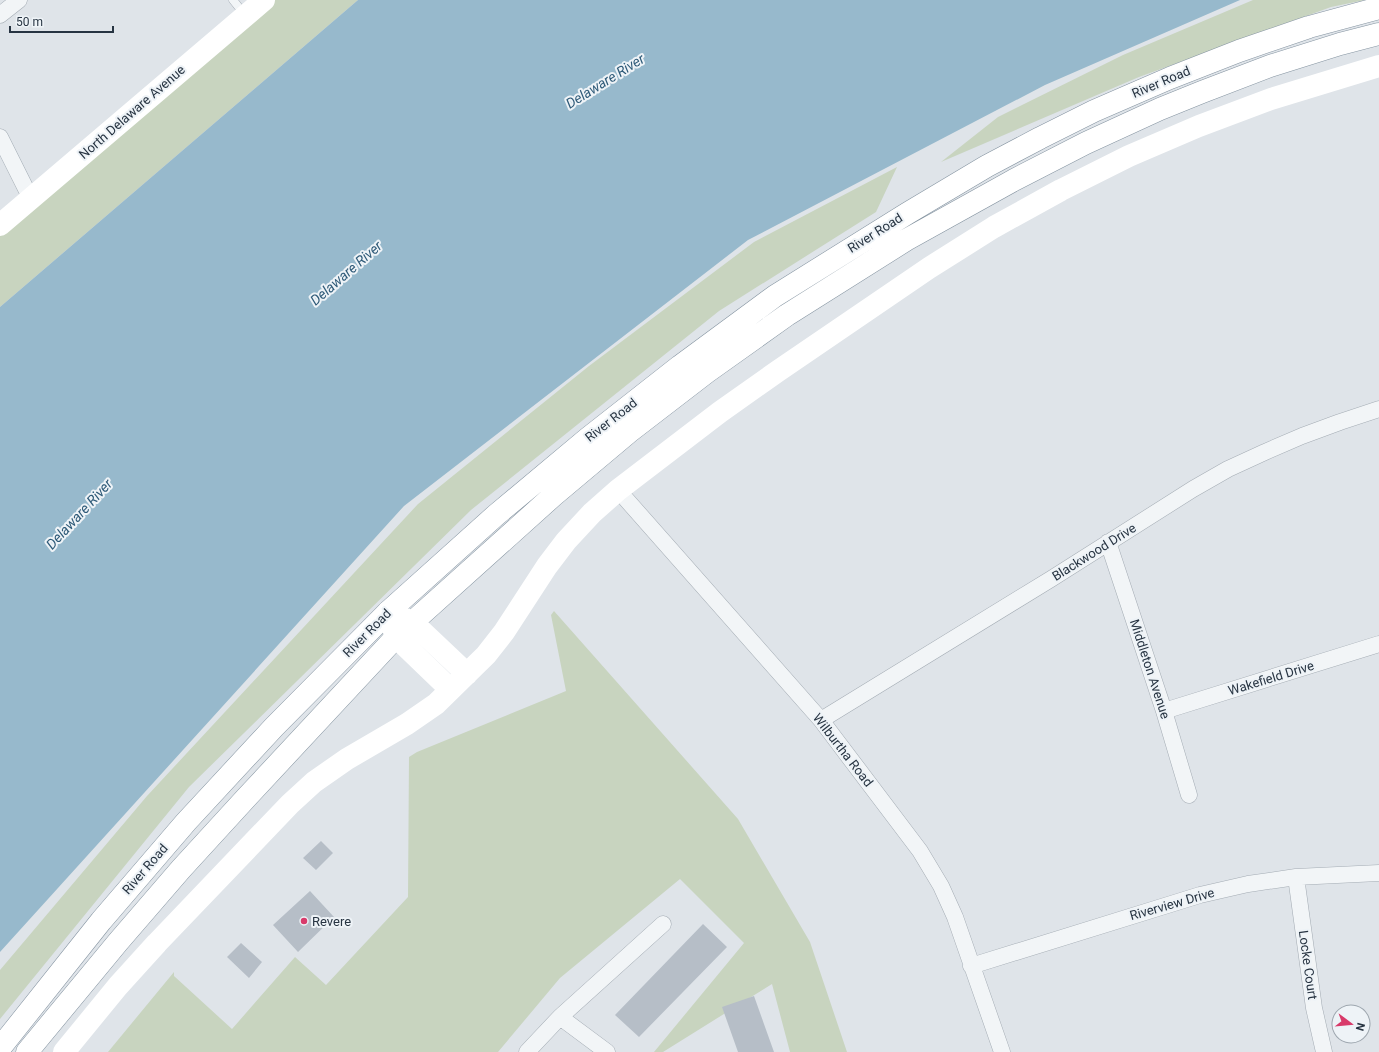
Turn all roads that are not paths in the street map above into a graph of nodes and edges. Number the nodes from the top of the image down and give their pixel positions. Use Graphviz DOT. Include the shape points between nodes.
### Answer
graph roads {
  1 [pos="19,0"];
  2 [pos="264,0"];
  3 [pos="239,8"];
  4 [pos="1379,8"];
  5 [pos="0,15"];
  6 [pos="1379,34"];
  7 [pos="1379,66"];
  8 [pos="0,137"];
  9 [pos="31,199"];
  10 [pos="0,225"];
  11 [pos="1379,410"];
  12 [pos="618,490"];
  13 [pos="1108,542"];
  14 [pos="388,612"];
  15 [pos="412,622"];
  16 [pos="396,637"];
  17 [pos="1379,644"];
  18 [pos="467,674"];
  19 [pos="450,689"];
  20 [pos="1164,711"];
  21 [pos="821,720"];
  22 [pos="1189,795"];
  23 [pos="1379,873"];
  24 [pos="1296,877"];
  25 [pos="663,924"];
  26 [pos="972,966"];
  27 [pos="560,1017"];
  28 [pos="0,1048"];
  29 [pos="27,1052"];
  30 [pos="64,1052"];
  31 [pos="527,1052"];
  32 [pos="607,1052"];
  33 [pos="1002,1052"];
  34 [pos="1324,1052"];
  1 -- 5 [label="street"];
  2 -- 3 [label="main road, North Delaware Avenue"];
  3 -- 9 [label="main road, North Delaware Avenue"];
  4 -- 14 [label="main road, River Road" via="1309,27 1239,51 1094,111 987,166 908,213 775,296 680,366 496,515"];
  6 -- 15 [label="main road, River Road" via="1270,66 1160,109 1014,180 906,240 787,315 641,423 554,494"];
  7 -- 12 [label="main road" via="1271,99 1199,126 1129,156 994,227 905,284 771,376"];
  8 -- 9 [label="street"];
  9 -- 10 [label="main road, North Delaware Avenue"];
  11 -- 13 [label="street, Blackwood Drive" via="1302,436 1240,464 1193,489"];
  12 -- 18 [label="main road" via="566,541 504,632"];
  12 -- 21 [label="street, Wilburtha Road"];
  13 -- 20 [label="street, Middleton Avenue"];
  13 -- 21 [label="street, Blackwood Drive"];
  14 -- 15 [label="main road"];
  14 -- 16 [label="main road"];
  14 -- 28 [label="main road, River Road" via="274,727 191,817 101,921"];
  15 -- 16 [label="main road, River Road"];
  15 -- 18 [label="main road"];
  16 -- 19 [label="main road"];
  16 -- 29 [label="main road, River Road" via="182,869"];
  17 -- 20 [label="street, Wakefield Drive"];
  18 -- 19 [label="main road"];
  19 -- 30 [label="main road" via="436,704 347,759 314,782 290,804 157,943"];
  20 -- 22 [label="street, Middleton Avenue"];
  21 -- 26 [label="street, Wilburtha Road" via="922,854 955,917"];
  23 -- 24 [label="street, Riverview Drive"];
  24 -- 26 [label="street, Riverview Drive" via="1200,895"];
  24 -- 34 [label="street, Locke Court" via="1314,1008"];
  25 -- 27 [label="street"];
  26 -- 33 [label="street, Wilburtha Road"];
  27 -- 31 [label="street"];
  27 -- 32 [label="street"];
}
